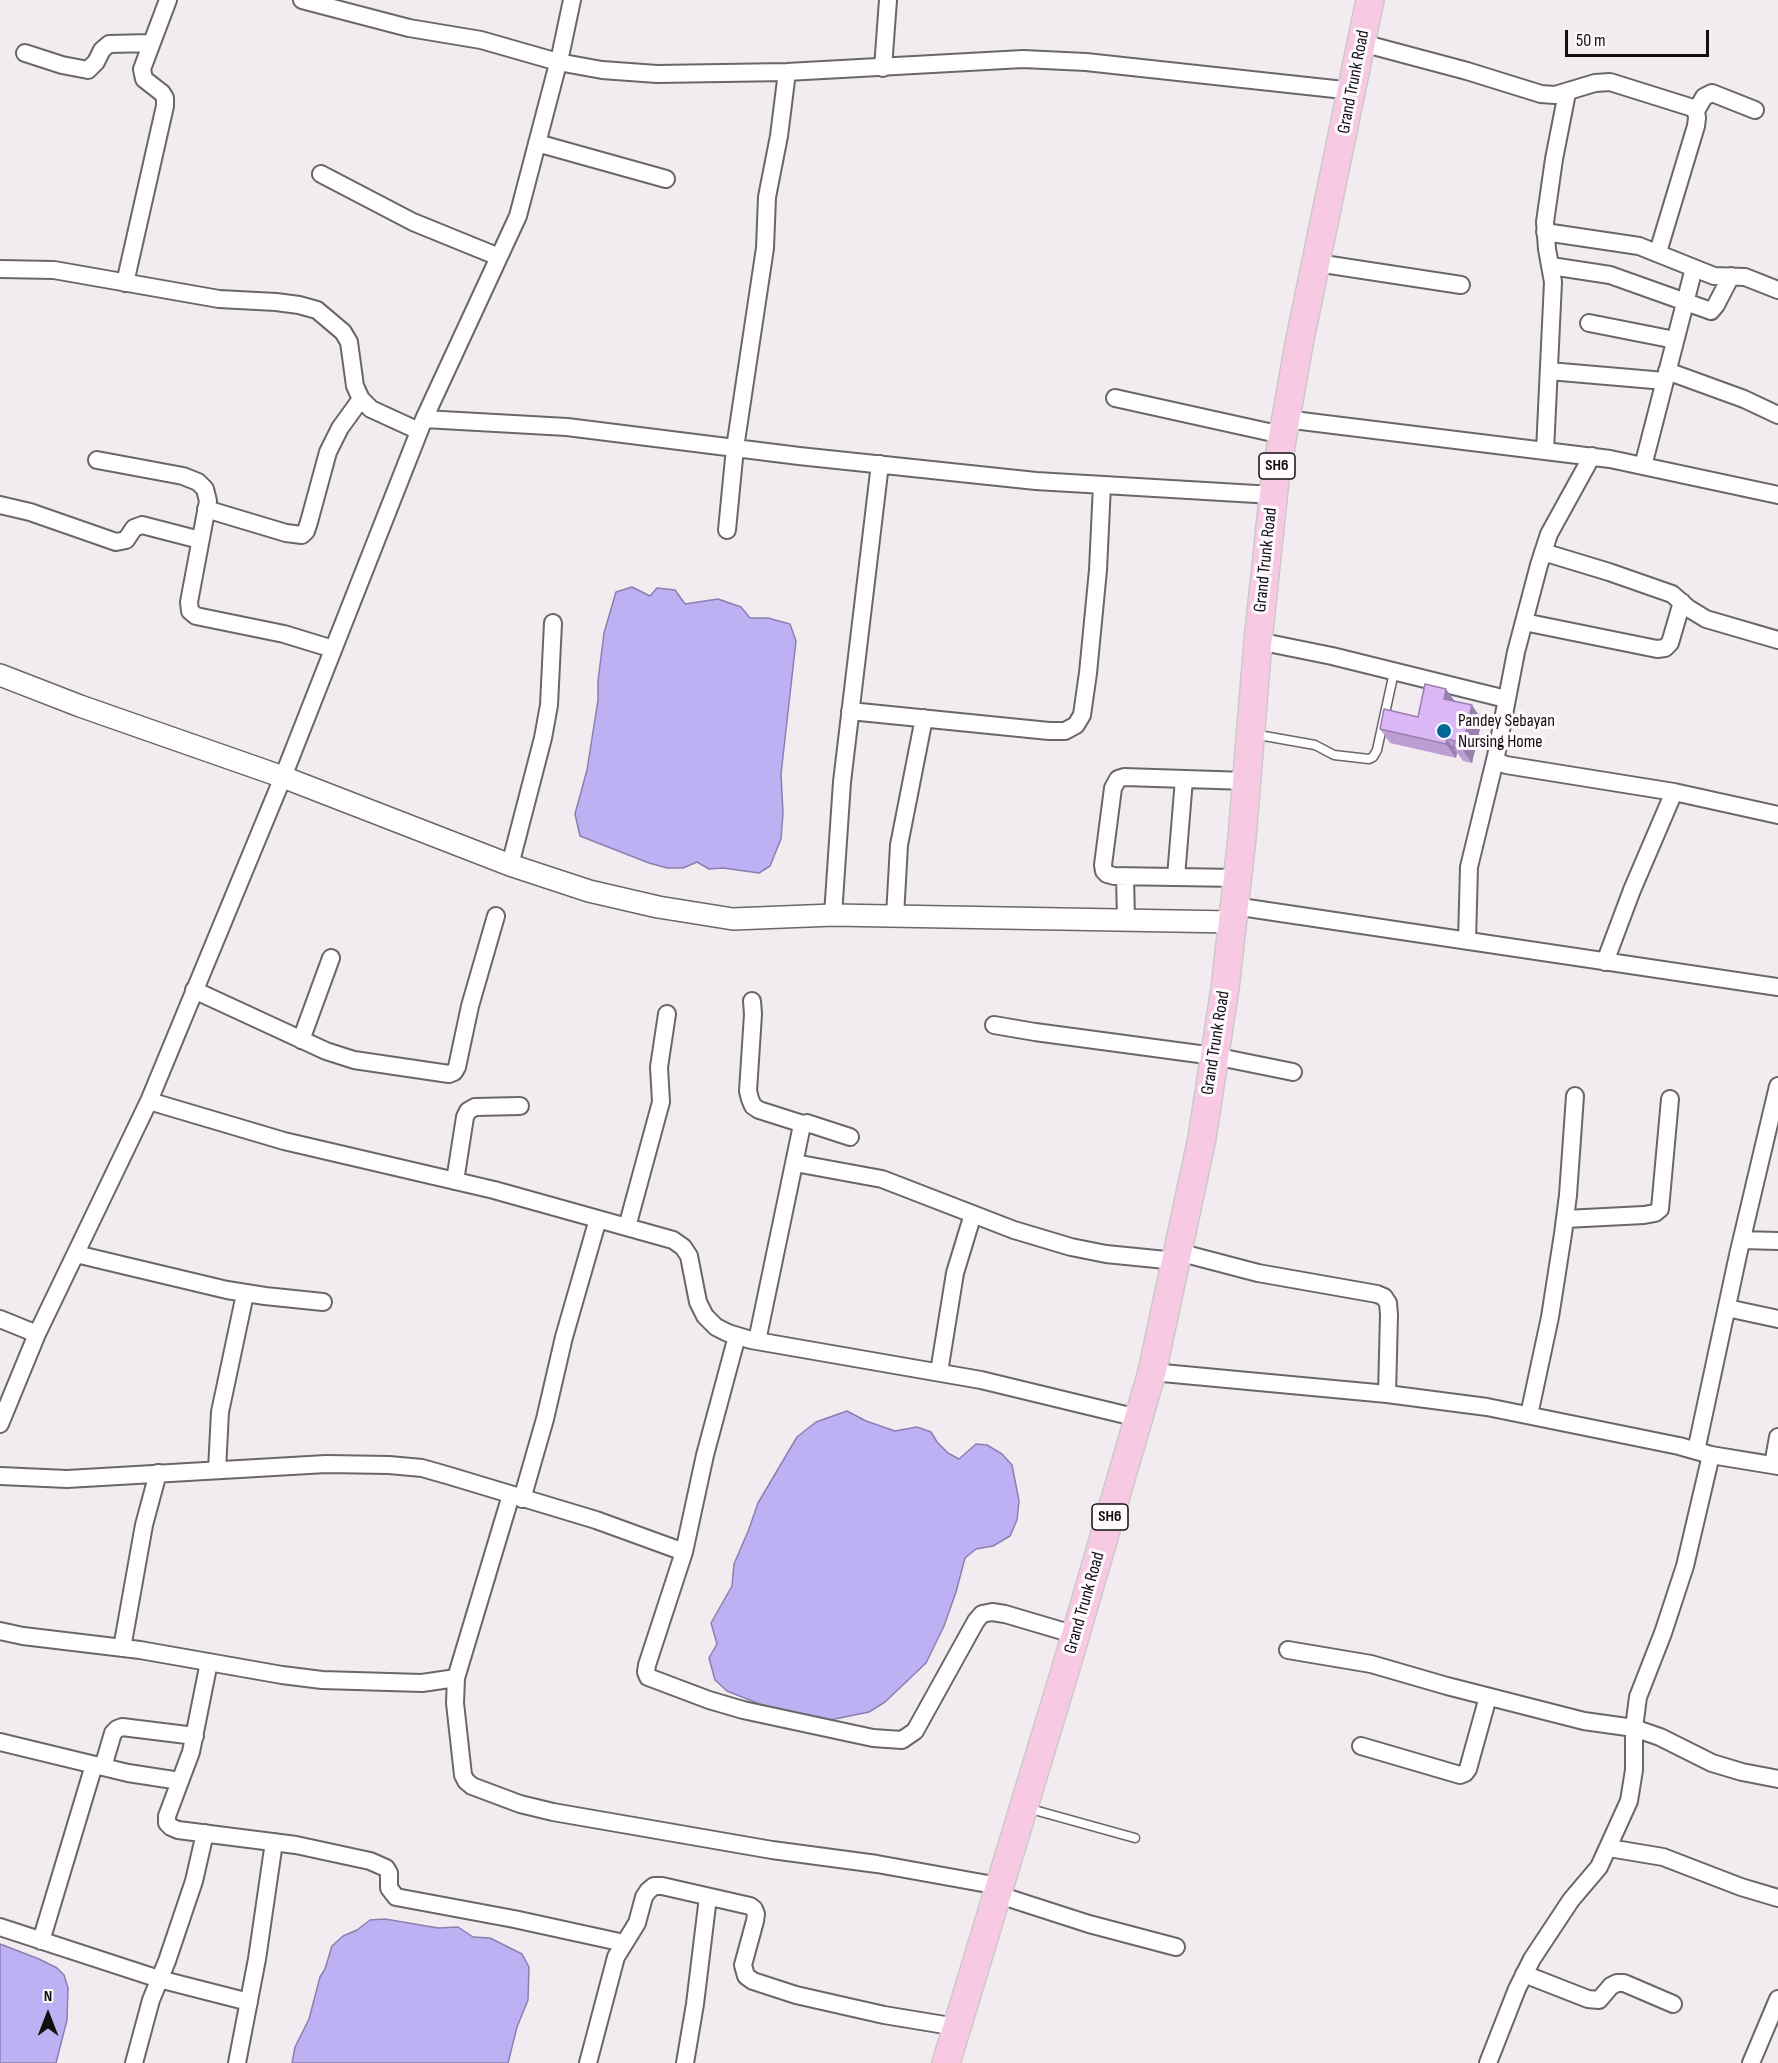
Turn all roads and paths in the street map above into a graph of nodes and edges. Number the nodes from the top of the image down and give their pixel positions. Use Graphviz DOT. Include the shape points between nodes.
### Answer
graph roads {
  1 [pos="168,0"];
  2 [pos="302,0"];
  3 [pos="572,0"];
  4 [pos="888,0"];
  5 [pos="1370,0"];
  6 [pos="151,43"];
  7 [pos="1362,43"];
  8 [pos="26,53"];
  9 [pos="558,62"];
  10 [pos="883,68"];
  11 [pos="787,72"];
  12 [pos="1353,91"];
  13 [pos="1567,93"];
  14 [pos="1755,110"];
  15 [pos="1696,111"];
  16 [pos="537,143"];
  17 [pos="321,174"];
  18 [pos="666,179"];
  19 [pos="1545,232"];
  20 [pos="1658,252"];
  21 [pos="499,257"];
  22 [pos="1317,262"];
  23 [pos="1551,266"];
  24 [pos="1694,268"];
  25 [pos="0,269"];
  26 [pos="1731,276"];
  27 [pos="125,283"];
  28 [pos="1461,285"];
  29 [pos="1778,290"];
  30 [pos="1685,303"];
  31 [pos="1589,323"];
  32 [pos="1676,340"];
  33 [pos="1549,371"];
  34 [pos="1666,376"];
  35 [pos="1115,398"];
  36 [pos="360,399"];
  37 [pos="1778,414"];
  38 [pos="421,425"];
  39 [pos="1284,427"];
  40 [pos="735,448"];
  41 [pos="1545,451"];
  42 [pos="1592,456"];
  43 [pos="97,460"];
  44 [pos="880,464"];
  45 [pos="1643,466"];
  46 [pos="1102,485"];
  47 [pos="1273,495"];
  48 [pos="1778,495"];
  49 [pos="0,505"];
  50 [pos="206,508"];
  51 [pos="727,530"];
  52 [pos="200,540"];
  53 [pos="1543,552"];
  54 [pos="1682,602"];
  55 [pos="1524,622"];
  56 [pos="554,623"];
  57 [pos="1778,640"];
  58 [pos="1258,641"];
  59 [pos="333,649"];
  60 [pos="1394,672"];
  61 [pos="0,675"];
  62 [pos="1506,699"];
  63 [pos="850,711"];
  64 [pos="924,718"];
  65 [pos="1251,734"];
  66 [pos="1496,756"];
  67 [pos="283,777"];
  68 [pos="1184,779"];
  69 [pos="1247,781"];
  70 [pos="1674,792"];
  71 [pos="1778,815"];
  72 [pos="510,865"];
  73 [pos="1125,876"];
  74 [pos="1176,877"];
  75 [pos="1238,878"];
  76 [pos="833,915"];
  77 [pos="496,916"];
  78 [pos="895,916"];
  79 [pos="1126,920"];
  80 [pos="1231,932"];
  81 [pos="1467,941"];
  82 [pos="331,958"];
  83 [pos="1605,962"];
  84 [pos="1778,987"];
  85 [pos="194,990"];
  86 [pos="752,1001"];
  87 [pos="667,1014"];
  88 [pos="994,1025"];
  89 [pos="301,1040"];
  90 [pos="1214,1056"];
  91 [pos="1293,1072"];
  92 [pos="1778,1086"];
  93 [pos="1575,1096"];
  94 [pos="1670,1099"];
  95 [pos="149,1101"];
  96 [pos="519,1106"];
  97 [pos="1776,1110"];
  98 [pos="803,1124"];
  99 [pos="850,1137"];
  100 [pos="1772,1145"];
  101 [pos="795,1163"];
  102 [pos="455,1181"];
  103 [pos="973,1214"];
  104 [pos="598,1220"];
  105 [pos="1564,1220"];
  106 [pos="627,1227"];
  107 [pos="1742,1240"];
  108 [pos="1778,1241"];
  109 [pos="76,1254"];
  110 [pos="1177,1257"];
  111 [pos="246,1294"];
  112 [pos="323,1302"];
  113 [pos="1727,1308"];
  114 [pos="0,1319"];
  115 [pos="1778,1319"];
  116 [pos="37,1334"];
  117 [pos="737,1336"];
  118 [pos="757,1341"];
  119 [pos="939,1372"];
  120 [pos="1152,1372"];
  121 [pos="1387,1394"];
  122 [pos="1529,1414"];
  123 [pos="1138,1418"];
  124 [pos="0,1424"];
  125 [pos="1778,1437"];
  126 [pos="1704,1453"];
  127 [pos="1775,1466"];
  128 [pos="217,1470"];
  129 [pos="158,1473"];
  130 [pos="0,1476"];
  131 [pos="516,1497"];
  132 [pos="684,1552"];
  133 [pos="0,1630"];
  134 [pos="1076,1635"];
  135 [pos="122,1648"];
  136 [pos="1288,1650"];
  137 [pos="209,1662"];
  138 [pos="456,1678"];
  139 [pos="1488,1697"];
  140 [pos="1634,1728"];
  141 [pos="195,1736"];
  142 [pos="0,1742"];
  143 [pos="1361,1746"];
  144 [pos="99,1766"];
  145 [pos="1778,1779"];
  146 [pos="180,1781"];
  147 [pos="1023,1807"];
  148 [pos="205,1833"];
  149 [pos="1134,1838"];
  150 [pos="274,1842"];
  151 [pos="1609,1848"];
  152 [pos="997,1890"];
  153 [pos="708,1897"];
  154 [pos="1778,1898"];
  155 [pos="0,1927"];
  156 [pos="41,1941"];
  157 [pos="624,1943"];
  158 [pos="1176,1947"];
  159 [pos="1524,1974"];
  160 [pos="159,1979"];
  161 [pos="1778,1999"];
  162 [pos="249,2002"];
  163 [pos="1673,2004"];
  164 [pos="957,2027"];
  165 [pos="134,2063"];
  166 [pos="237,2063"];
  167 [pos="588,2063"];
  168 [pos="685,2063"];
  169 [pos="946,2063"];
  170 [pos="1488,2063"];
  171 [pos="1751,2063"];
  1 -- 6 [label="street"];
  2 -- 9 [label="street" via="409,28 481,40"];
  3 -- 9 [label="street"];
  4 -- 10 [label="street"];
  5 -- 7 [label="main road, Grand Trunk Road / SH6"];
  6 -- 8 [label="street" via="109,44 88,70"];
  6 -- 27 [label="street" via="142,75 162,93 165,106"];
  7 -- 12 [label="main road, Grand Trunk Road / SH6"];
  7 -- 13 [label="street" via="1541,94"];
  9 -- 11 [label="street" via="657,74"];
  9 -- 16 [label="street"];
  10 -- 11 [label="street"];
  10 -- 12 [label="street" via="1023,59 1086,62"];
  11 -- 40 [label="street"];
  12 -- 22 [label="main road, Grand Trunk Road / SH6"];
  13 -- 15 [label="street" via="1610,82"];
  13 -- 19 [label="street"];
  14 -- 15 [label="street" via="1712,93 1704,97"];
  15 -- 20 [label="street" via="1696,126"];
  16 -- 18 [label="street"];
  16 -- 21 [label="street" via="518,216"];
  17 -- 21 [label="street" via="413,222"];
  19 -- 20 [label="street" via="1622,242"];
  19 -- 23 [label="street"];
  20 -- 24 [label="street"];
  21 -- 38 [label="street"];
  22 -- 28 [label="street"];
  22 -- 39 [label="main road, Grand Trunk Road / SH6"];
  23 -- 30 [label="street" via="1610,275"];
  23 -- 33 [label="street"];
  24 -- 26 [label="street" via="1714,276"];
  24 -- 30 [label="street"];
  25 -- 27 [label="street" via="54,270"];
  26 -- 29 [label="street" via="1745,276"];
  26 -- 30 [label="street" via="1714,310"];
  27 -- 36 [label="street" via="317,310 349,342"];
  30 -- 32 [label="street"];
  31 -- 32 [label="street"];
  32 -- 34 [label="street"];
  33 -- 34 [label="street"];
  33 -- 41 [label="street"];
  34 -- 37 [label="street" via="1744,399"];
  34 -- 45 [label="street"];
  35 -- 39 [label="street"];
  36 -- 38 [label="street" via="371,409"];
  36 -- 50 [label="street" via="328,452 302,535"];
  38 -- 40 [label="street" via="567,427"];
  38 -- 59 [label="street"];
  39 -- 41 [label="street"];
  39 -- 47 [label="main road, Grand Trunk Road / SH6"];
  40 -- 44 [label="street"];
  40 -- 51 [label="street"];
  41 -- 42 [label="street"];
  42 -- 45 [label="street"];
  42 -- 53 [label="street"];
  43 -- 50 [label="street" via="198,482 208,495"];
  44 -- 46 [label="street"];
  44 -- 63 [label="street"];
  45 -- 48 [label="street"];
  46 -- 47 [label="street"];
  46 -- 64 [label="street" via="1088,673 1082,715 1076,725 1065,731 1049,731"];
  47 -- 58 [label="main road, Grand Trunk Road / SH6"];
  49 -- 52 [label="street" via="116,542 126,540 134,528 142,525"];
  50 -- 52 [label="street"];
  52 -- 59 [label="street" via="189,602 190,611 196,616 284,634"];
  53 -- 54 [label="street" via="1663,591"];
  53 -- 55 [label="street"];
  54 -- 55 [label="street" via="1670,644 1665,648"];
  54 -- 57 [label="street" via="1706,619"];
  55 -- 62 [label="street"];
  56 -- 72 [label="street" via="543,738"];
  58 -- 60 [label="street"];
  58 -- 65 [label="main road, Grand Trunk Road / SH6"];
  59 -- 67 [label="street"];
  60 -- 62 [label="street"];
  60 -- 65 [label="lane" via="1377,750 1369,759"];
  61 -- 67 [label="street"];
  62 -- 66 [label="street"];
  63 -- 64 [label="street"];
  63 -- 76 [label="street"];
  64 -- 78 [label="street" via="899,845"];
  65 -- 69 [label="main road, Grand Trunk Road / SH6"];
  66 -- 70 [label="street" via="1498,762 1516,767"];
  66 -- 81 [label="street" via="1469,867"];
  67 -- 72 [label="street"];
  67 -- 85 [label="street"];
  68 -- 69 [label="street"];
  68 -- 73 [label="street" via="1124,777 1115,783 1103,865 1107,874"];
  68 -- 74 [label="street"];
  69 -- 75 [label="main road, Grand Trunk Road / SH6"];
  70 -- 71 [label="street"];
  70 -- 83 [label="street"];
  72 -- 76 [label="street" via="589,891 723,918"];
  73 -- 74 [label="street"];
  73 -- 79 [label="street"];
  74 -- 75 [label="street"];
  75 -- 80 [label="main road, Grand Trunk Road / SH6"];
  76 -- 78 [label="street"];
  77 -- 89 [label="street" via="454,1072 441,1074 354,1060"];
  78 -- 79 [label="street"];
  79 -- 80 [label="street"];
  80 -- 81 [label="street"];
  80 -- 90 [label="main road, Grand Trunk Road / SH6"];
  81 -- 83 [label="street"];
  82 -- 89 [label="street"];
  83 -- 84 [label="street"];
  85 -- 89 [label="street"];
  85 -- 95 [label="street"];
  86 -- 98 [label="street" via="750,1100 759,1110"];
  87 -- 106 [label="street" via="659,1067 661,1102"];
  88 -- 90 [label="street"];
  90 -- 91 [label="street"];
  90 -- 110 [label="main road, Grand Trunk Road / SH6" via="1202,1138"];
  92 -- 97 [label="street"];
  93 -- 105 [label="street"];
  94 -- 105 [label="street" via="1660,1209 1644,1215"];
  95 -- 102 [label="street" via="284,1141"];
  95 -- 109 [label="street"];
  96 -- 102 [label="street" via="475,1107 468,1111"];
  97 -- 100 [label="street"];
  98 -- 99 [label="street"];
  98 -- 101 [label="street"];
  100 -- 107 [label="street"];
  101 -- 103 [label="street" via="882,1179"];
  101 -- 118 [label="street"];
  102 -- 104 [label="street"];
  103 -- 110 [label="street" via="1071,1247 1106,1254"];
  103 -- 119 [label="street" via="955,1273"];
  104 -- 106 [label="street"];
  104 -- 131 [label="street" via="545,1419"];
  105 -- 122 [label="street" via="1550,1317"];
  106 -- 117 [label="street" via="673,1239 683,1246 705,1316 716,1327"];
  107 -- 108 [label="street"];
  107 -- 113 [label="street"];
  109 -- 111 [label="street"];
  109 -- 116 [label="street"];
  110 -- 120 [label="main road, Grand Trunk Road / SH6"];
  110 -- 121 [label="street" via="1384,1297 1389,1315"];
  111 -- 112 [label="street"];
  111 -- 128 [label="street" via="220,1412"];
  113 -- 115 [label="street"];
  113 -- 126 [label="street"];
  114 -- 116 [label="street"];
  116 -- 124 [label="street"];
  117 -- 118 [label="street"];
  117 -- 132 [label="street"];
  118 -- 119 [label="street"];
  119 -- 123 [label="street"];
  120 -- 121 [label="street"];
  120 -- 123 [label="main road, Grand Trunk Road / SH6"];
  121 -- 122 [label="street"];
  122 -- 126 [label="street"];
  123 -- 134 [label="main road, Grand Trunk Road / SH6"];
  125 -- 127 [label="street"];
  126 -- 127 [label="street"];
  126 -- 140 [label="street" via="1685,1566 1638,1697"];
  128 -- 129 [label="street"];
  128 -- 131 [label="street" via="389,1464 422,1468"];
  129 -- 130 [label="street" via="67,1479"];
  129 -- 135 [label="street" via="144,1525"];
  131 -- 132 [label="street" via="596,1520"];
  131 -- 138 [label="street"];
  132 -- 134 [label="street" via="647,1665 648,1677 720,1704 841,1731 891,1740 911,1736 982,1614 1005,1614"];
  133 -- 135 [label="street"];
  134 -- 147 [label="main road, Grand Trunk Road / SH6"];
  135 -- 137 [label="street"];
  136 -- 139 [label="street" via="1371,1664"];
  137 -- 138 [label="street" via="322,1680 422,1683"];
  137 -- 141 [label="street"];
  138 -- 152 [label="street" via="463,1775 472,1786 553,1812 877,1864"];
  139 -- 140 [label="street" via="1584,1721"];
  139 -- 143 [label="street" via="1466,1773 1460,1775"];
  140 -- 145 [label="street" via="1712,1763"];
  140 -- 151 [label="street" via="1632,1787"];
  141 -- 144 [label="street" via="117,1729"];
  141 -- 146 [label="street"];
  142 -- 144 [label="street"];
  144 -- 146 [label="street"];
  144 -- 156 [label="street"];
  146 -- 148 [label="street" via="167,1822 178,1830"];
  147 -- 149 [label="lane"];
  147 -- 152 [label="main road, Grand Trunk Road / SH6"];
  148 -- 150 [label="street"];
  148 -- 160 [label="street" via="194,1881"];
  150 -- 157 [label="street" via="379,1864 386,1868 389,1888 396,1897"];
  150 -- 162 [label="street"];
  151 -- 154 [label="street" via="1663,1857"];
  151 -- 159 [label="street"];
  152 -- 158 [label="street" via="1089,1924"];
  152 -- 164 [label="main road, Grand Trunk Road / SH6"];
  153 -- 157 [label="street" via="654,1887 644,1897 637,1923"];
  153 -- 164 [label="street" via="754,1909 755,1921 743,1965 746,1976 753,1981 807,1998"];
  153 -- 168 [label="street"];
  155 -- 156 [label="street"];
  156 -- 160 [label="street"];
  157 -- 167 [label="street" via="616,1957"];
  159 -- 163 [label="street" via="1588,2000 1599,2000 1611,1986 1624,1983"];
  159 -- 170 [label="street"];
  160 -- 162 [label="street"];
  160 -- 165 [label="street"];
  161 -- 171 [label="street"];
  162 -- 166 [label="street"];
  164 -- 169 [label="main road, Grand Trunk Road / SH6"];
}
